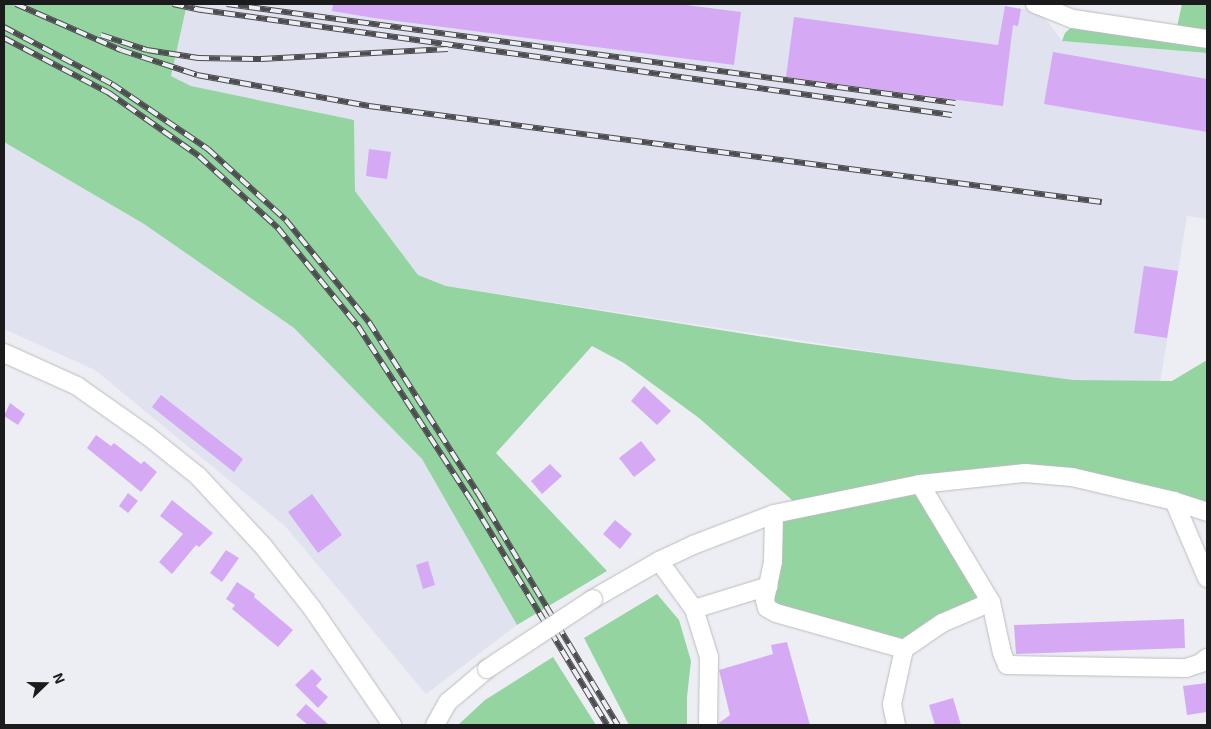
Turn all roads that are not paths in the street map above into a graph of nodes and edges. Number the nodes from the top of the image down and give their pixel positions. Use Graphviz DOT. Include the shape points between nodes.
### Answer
graph roads {
  1 [pos="1036,4"];
  2 [pos="1207,39"];
  3 [pos="4,353"];
  4 [pos="920,484"];
  5 [pos="1174,501"];
  6 [pos="1207,512"];
  7 [pos="774,514"];
  8 [pos="659,561"];
  9 [pos="1207,578"];
  10 [pos="769,586"];
  11 [pos="991,602"];
  12 [pos="694,609"];
  13 [pos="904,649"];
  14 [pos="1207,658"];
  15 [pos="392,725"];
  16 [pos="435,725"];
  17 [pos="708,725"];
  18 [pos="896,725"];
  1 -- 2 [label="street" via="1073,19"];
  3 -- 15 [label="street" via="78,386 198,476 263,546 312,608"];
  4 -- 5 [label="street" via="1025,473 1072,477"];
  4 -- 7 [label="street"];
  4 -- 11 [label="street"];
  5 -- 6 [label="street"];
  5 -- 9 [label="street"];
  7 -- 8 [label="street"];
  7 -- 10 [label="street"];
  8 -- 12 [label="street"];
  8 -- 16 [label="street, bridge" via="593,599 487,669 448,702"];
  10 -- 12 [label="street"];
  10 -- 13 [label="street" via="765,600 767,608 776,613"];
  11 -- 13 [label="street" via="942,623"];
  11 -- 14 [label="street" via="1007,665 1186,668"];
  12 -- 17 [label="street" via="709,657"];
  13 -- 18 [label="street" via="892,704"];
}
